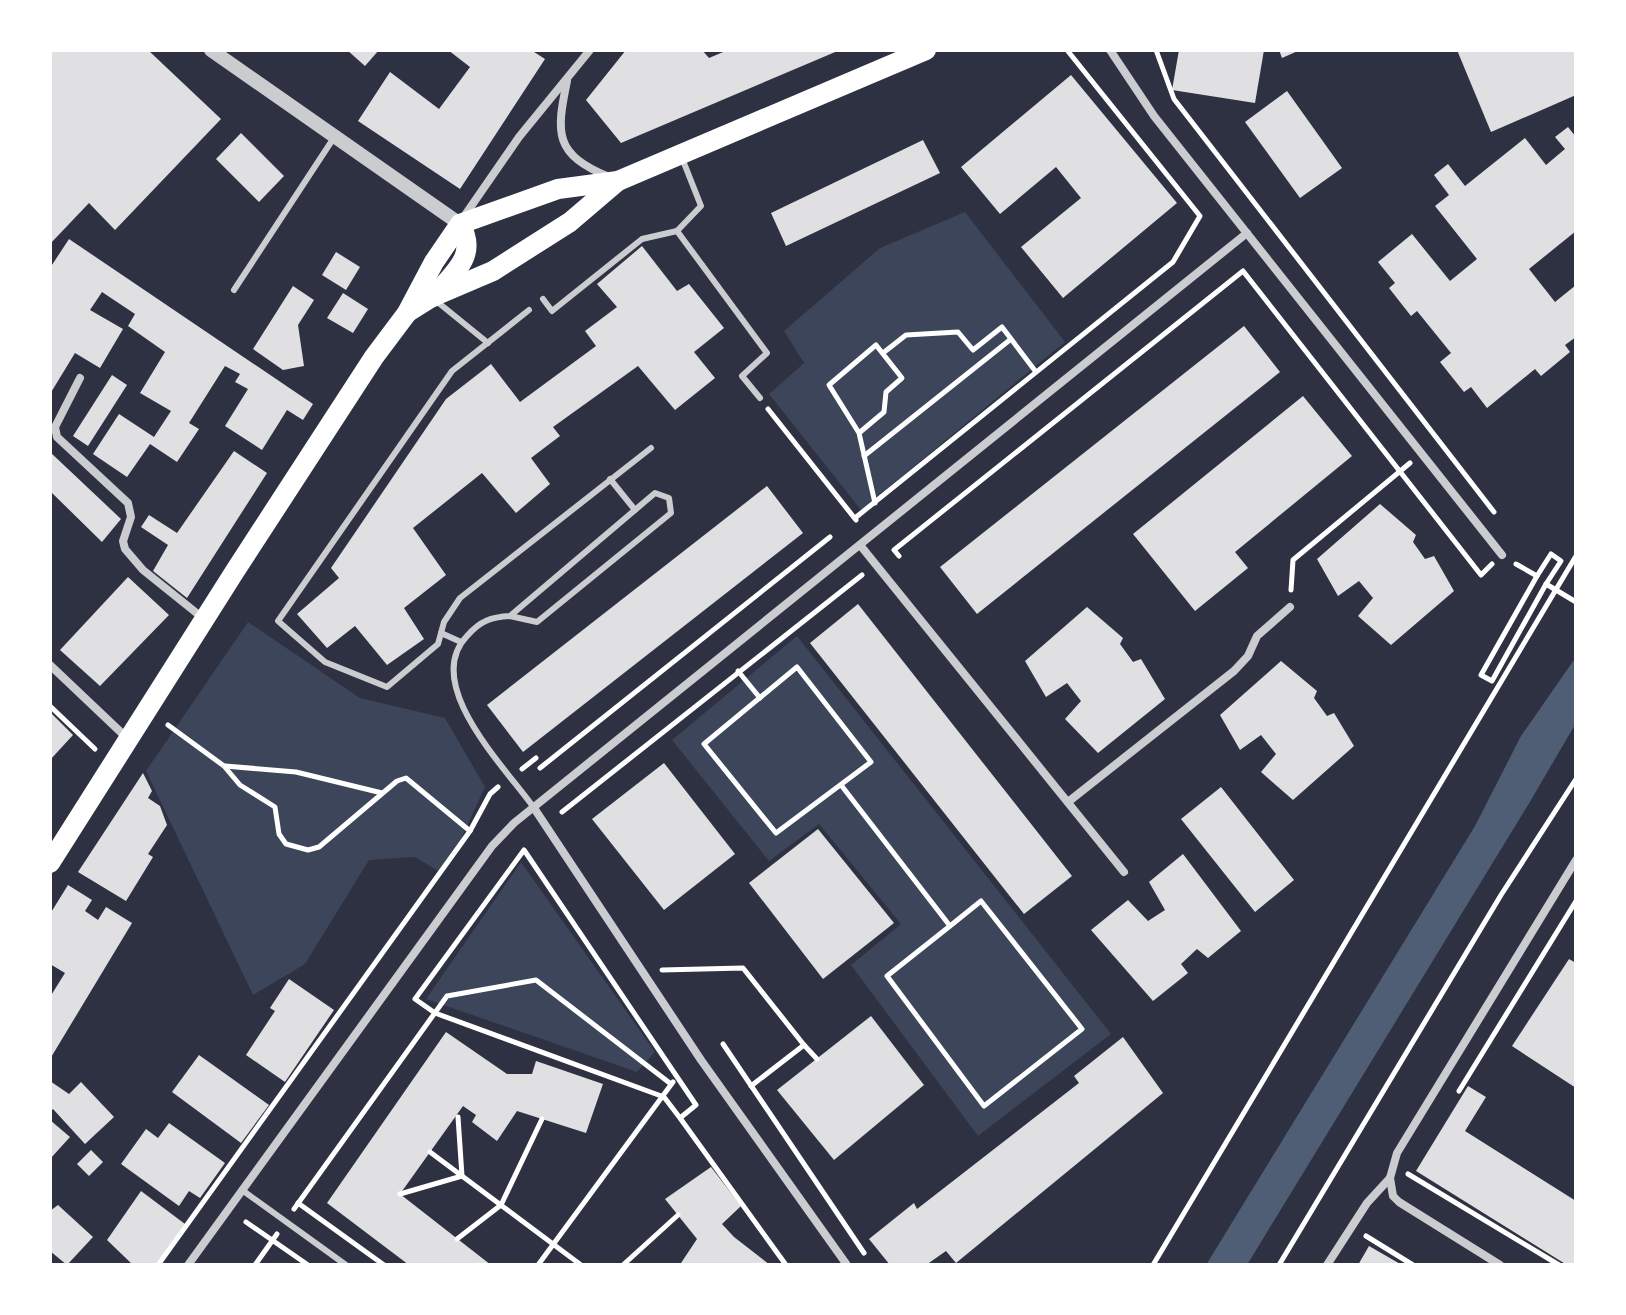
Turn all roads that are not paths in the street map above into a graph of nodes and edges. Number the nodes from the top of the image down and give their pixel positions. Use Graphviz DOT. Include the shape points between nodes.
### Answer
graph roads {
  1 [pos="211,50"];
  2 [pos="590,50"];
  3 [pos="926,50"];
  4 [pos="1110,50"];
  5 [pos="567,80"];
  6 [pos="335,136"];
  7 [pos="680,155"];
  8 [pos="618,181"];
  9 [pos="460,224"];
  10 [pos="677,231"];
  11 [pos="1247,233"];
  12 [pos="234,290"];
  13 [pos="432,297"];
  14 [pos="543,299"];
  15 [pos="529,310"];
  16 [pos="407,313"];
  17 [pos="488,343"];
  18 [pos="80,378"];
  19 [pos="760,398"];
  20 [pos="651,448"];
  21 [pos="610,479"];
  22 [pos="635,510"];
  23 [pos="860,545"];
  24 [pos="1502,555"];
  25 [pos="1290,607"];
  26 [pos="510,616"];
  27 [pos="205,619"];
  28 [pos="441,633"];
  29 [pos="461,642"];
  30 [pos="50,665"];
  31 [pos="128,740"];
  32 [pos="1068,802"];
  33 [pos="534,808"];
  34 [pos="1576,860"];
  35 [pos="50,863"];
  36 [pos="1124,872"];
  37 [pos="1390,1178"];
  38 [pos="242,1190"];
  39 [pos="188,1265"];
  40 [pos="346,1265"];
  41 [pos="847,1265"];
  42 [pos="1327,1265"];
  43 [pos="1500,1265"];
  1 -- 6 [label="street"];
  2 -- 5 [label="street"];
  3 -- 7 [label="main road"];
  4 -- 11 [label="street" via="1154,116"];
  5 -- 8 [label="street" via="559,124 566,150 584,166"];
  5 -- 9 [label="street" via="519,137"];
  6 -- 9 [label="street"];
  6 -- 12 [label="lane"];
  7 -- 8 [label="main road"];
  7 -- 10 [label="lane" via="701,206"];
  8 -- 9 [label="main road" via="558,189"];
  8 -- 13 [label="main road" via="570,222 493,271"];
  9 -- 13 [label="main road" via="468,239 467,257"];
  9 -- 16 [label="main road"];
  10 -- 14 [label="lane" via="642,239 552,311"];
  10 -- 19 [label="lane" via="767,353 742,376"];
  11 -- 23 [label="street"];
  11 -- 24 [label="street"];
  13 -- 16 [label="main road"];
  13 -- 17 [label="lane"];
  15 -- 17 [label="lane"];
  16 -- 27 [label="main road"];
  17 -- 28 [label="lane" via="452,371 278,621 325,662 387,687 438,644"];
  18 -- 27 [label="street" via="55,427 57,437 128,503 131,517 123,541 131,559"];
  20 -- 21 [label="lane"];
  21 -- 22 [label="lane"];
  21 -- 28 [label="lane" via="460,598"];
  22 -- 26 [label="lane"];
  22 -- 26 [label="lane" via="655,493 662,493 672,505 671,513 537,622"];
  23 -- 32 [label="street"];
  23 -- 33 [label="street"];
  25 -- 32 [label="street" via="1257,636 1234,671"];
  26 -- 29 [label="lane" via="488,617"];
  27 -- 31 [label="main road"];
  28 -- 29 [label="lane"];
  29 -- 33 [label="lane" via="451,670 458,699"];
  30 -- 31 [label="street"];
  31 -- 35 [label="main road"];
  32 -- 36 [label="street"];
  33 -- 38 [label="street" via="492,846"];
  33 -- 41 [label="street"];
  34 -- 37 [label="street" via="1397,1153"];
  37 -- 42 [label="street" via="1377,1188"];
  37 -- 43 [label="street" via="1399,1202"];
  38 -- 39 [label="street"];
  38 -- 40 [label="lane"];
}
